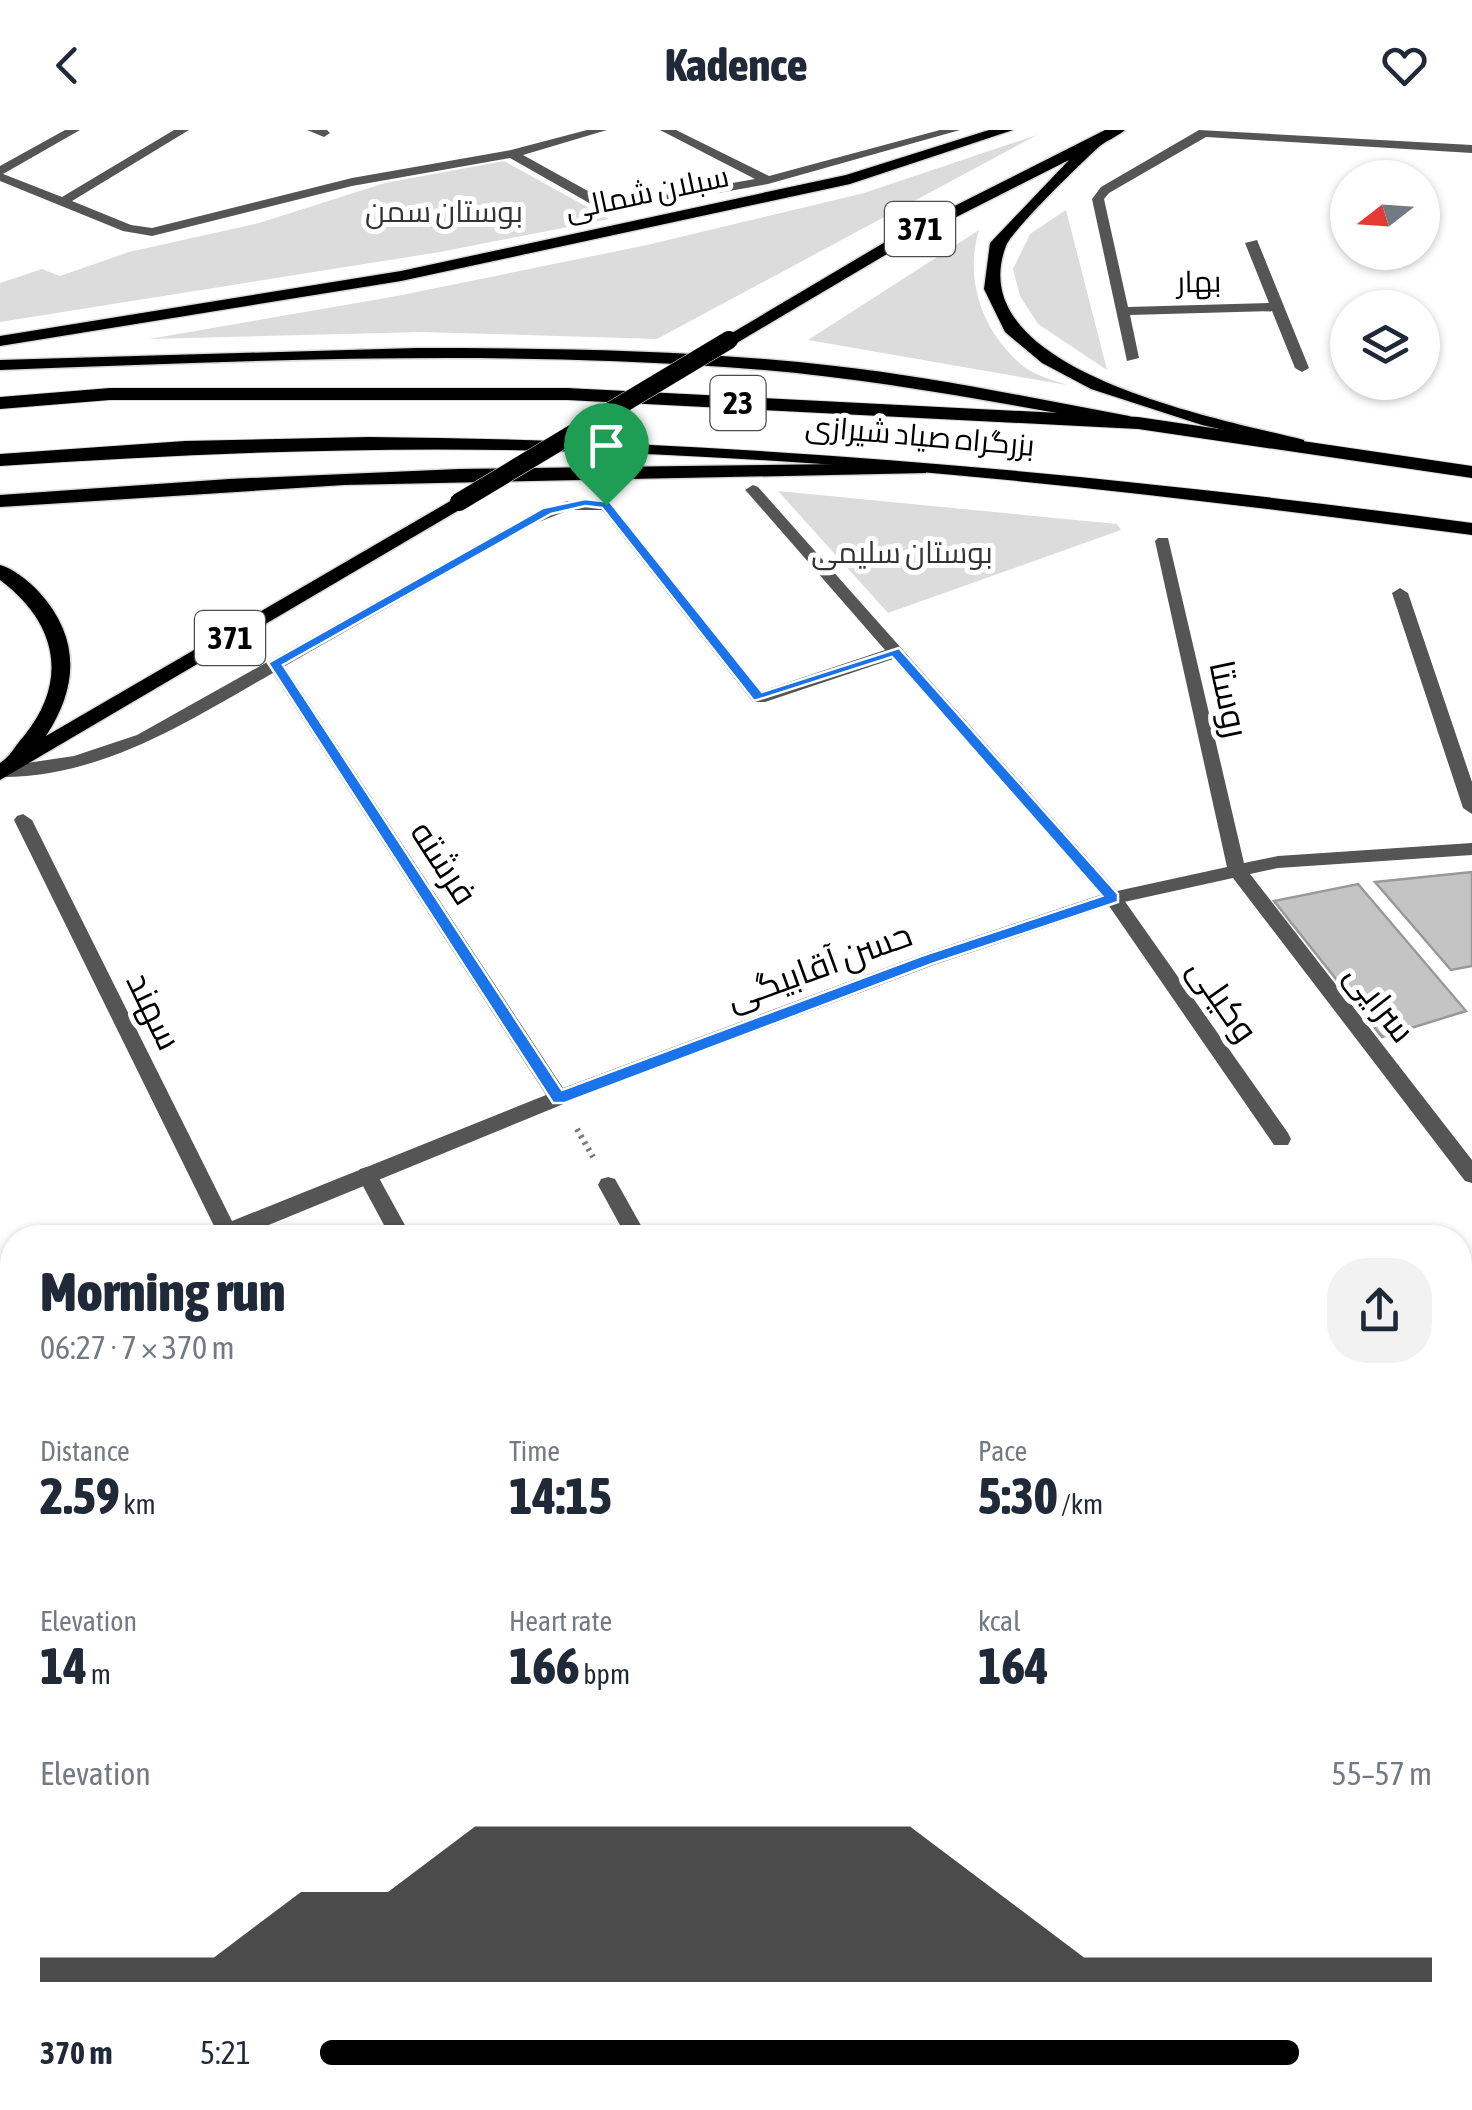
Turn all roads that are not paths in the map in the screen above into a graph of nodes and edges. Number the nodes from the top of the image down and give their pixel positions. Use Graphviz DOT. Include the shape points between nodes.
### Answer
graph roads {
  1 [pos="74,130"];
  2 [pos="182,130"];
  3 [pos="601,130"];
  4 [pos="666,130"];
  5 [pos="954,130"];
  6 [pos="1005,130"];
  7 [pos="1117,130"];
  8 [pos="1205,132"];
  9 [pos="1098,138"];
  10 [pos="1472,149"];
  11 [pos="512,154"];
  12 [pos="0,174"];
  13 [pos="768,180"];
  14 [pos="64,202"];
  15 [pos="1252,243"];
  16 [pos="1278,307"];
  17 [pos="1122,311"];
  18 [pos="0,342"];
  19 [pos="1132,358"];
  20 [pos="0,366"];
  21 [pos="1302,368"];
  22 [pos="0,403"];
  23 [pos="1138,423"];
  24 [pos="1298,444"];
  25 [pos="0,460"];
  26 [pos="974,470"];
  27 [pos="1472,472"];
  28 [pos="754,490"];
  29 [pos="0,501"];
  30 [pos="1472,529"];
  31 [pos="1164,542"];
  32 [pos="0,571"];
  33 [pos="1400,594"];
  34 [pos="895,652"];
  35 [pos="275,663"];
  36 [pos="1,773"];
  37 [pos="1472,808"];
  38 [pos="24,820"];
  39 [pos="1472,849"];
  40 [pos="1236,869"];
  41 [pos="1112,898"];
  42 [pos="559,1098"];
  43 [pos="1281,1139"];
  44 [pos="368,1175"];
  45 [pos="1472,1176"];
  46 [pos="608,1184"];
  47 [pos="215,1225"];
  48 [pos="245,1225"];
  49 [pos="395,1225"];
  50 [pos="631,1225"];
  1 -- 12 [label="street"];
  2 -- 14 [label="street"];
  3 -- 11 [label="street"];
  4 -- 13 [label="street"];
  5 -- 13 [label="street"];
  6 -- 18 [label="main road, سبلان شمالی / 371" via="850,179 400,276"];
  7 -- 9 [label="main road, 371"];
  8 -- 10 [label="street"];
  8 -- 17 [label="street" via="1098,200"];
  9 -- 24 [label="main road" via="998,243 990,265 1004,318 1048,361 1080,380"];
  9 -- 36 [label="main road, 371, bridge" via="903,238"];
  11 -- 13 [label="street" via="604,205"];
  11 -- 14 [label="street" via="390,173 152,232"];
  12 -- 14 [label="street"];
  15 -- 16 [label="street"];
  16 -- 17 [label="street, بهار"];
  16 -- 21 [label="street"];
  17 -- 19 [label="street"];
  20 -- 23 [label="main road" via="305,354 610,356 830,371"];
  22 -- 23 [label="highway, بزرگراه صیاد شیرازی / 23" via="110,394 452,392"];
  23 -- 24 [label="highway, بزرگراه صیاد شیرازی / 23"];
  24 -- 27 [label="highway, بزرگراه صیاد شیرازی / 23"];
  25 -- 26 [label="highway, بزرگراه صیاد شیرازی / 23" via="102,450 449,444 728,450"];
  26 -- 29 [label="main road" via="234,482"];
  26 -- 30 [label="highway, بزرگراه صیاد شیرازی / 23"];
  28 -- 34 [label="street, وکیلی"];
  31 -- 40 [label="street, روستا"];
  32 -- 36 [label="main road" via="52,618 64,658 56,708"];
  33 -- 37 [label="street"];
  34 -- 35 [label="street" via="759,698 606,505 585,502 547,511"];
  34 -- 41 [label="street, وکیلی"];
  35 -- 36 [label="street" via="98,758"];
  35 -- 42 [label="street, فرشته"];
  38 -- 47 [label="street, سهند"];
  39 -- 40 [label="street, حسن آقابیگی"];
  40 -- 41 [label="street, حسن آقابیگی"];
  40 -- 45 [label="street, سرایی"];
  41 -- 42 [label="street, حسن آقابیگی"];
  41 -- 43 [label="street, وکیلی"];
  42 -- 44 [label="street, حسن آقابیگی"];
  44 -- 48 [label="street, حسن آقابیگی"];
  44 -- 49 [label="street"];
  46 -- 50 [label="street"];
}
